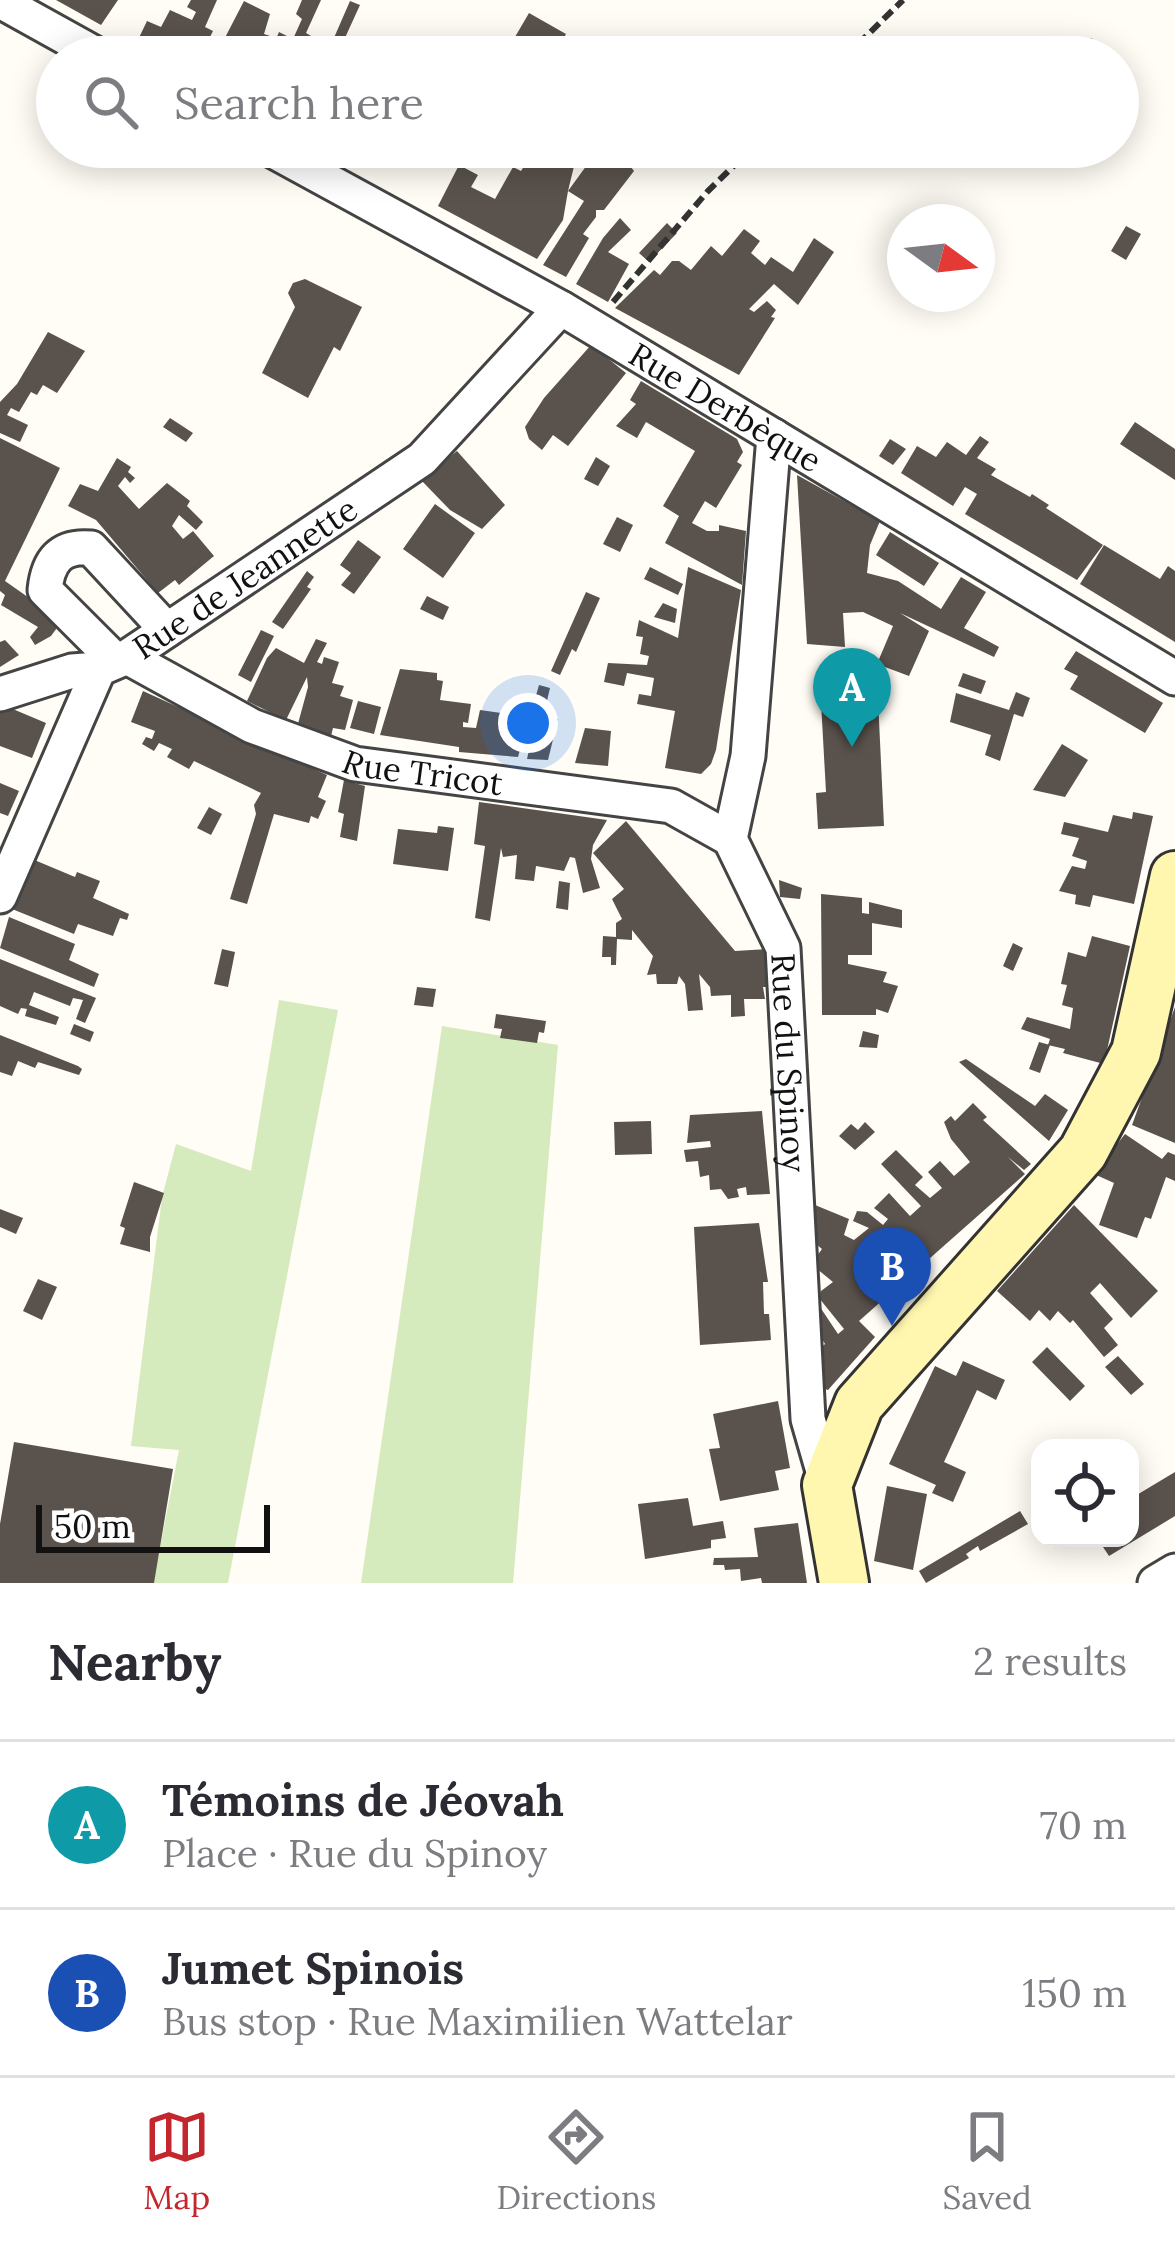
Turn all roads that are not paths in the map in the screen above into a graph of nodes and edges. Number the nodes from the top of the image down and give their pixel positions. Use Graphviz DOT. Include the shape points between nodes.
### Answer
graph roads {
  1 [pos="0,2"];
  2 [pos="62,36"];
  3 [pos="304,168"];
  4 [pos="575,316"];
  5 [pos="774,436"];
  6 [pos="167,630"];
  7 [pos="114,662"];
  8 [pos="1175,678"];
  9 [pos="0,694"];
  10 [pos="730,838"];
  11 [pos="1175,876"];
  12 [pos="0,896"];
  13 [pos="827,1486"];
  14 [pos="1175,1570"];
  15 [pos="844,1583"];
  16 [pos="1155,1583"];
  1 -- 2 [label="street"];
  3 -- 4 [label="street, Rue Derbèque"];
  4 -- 5 [label="street, Rue Derbèque"];
  4 -- 6 [label="street, Rue de Jeannette" via="422,459"];
  5 -- 8 [label="street, Rue Derbèque"];
  5 -- 10 [label="street" via="748,756"];
  6 -- 7 [label="street, Rue de Jeannette"];
  6 -- 7 [label="street, Rue Tricot" via="92,548 58,554 45,590"];
  7 -- 9 [label="street"];
  7 -- 10 [label="street, Rue Tricot" via="355,764 670,806"];
  7 -- 12 [label="street, Rue de Jeannette"];
  10 -- 13 [label="street, Rue du Spinoy" via="783,948 808,1419"];
  11 -- 13 [label="street" via="1136,1052 1083,1152 859,1404"];
  13 -- 15 [label="street"];
  14 -- 16 [label="street"];
}
